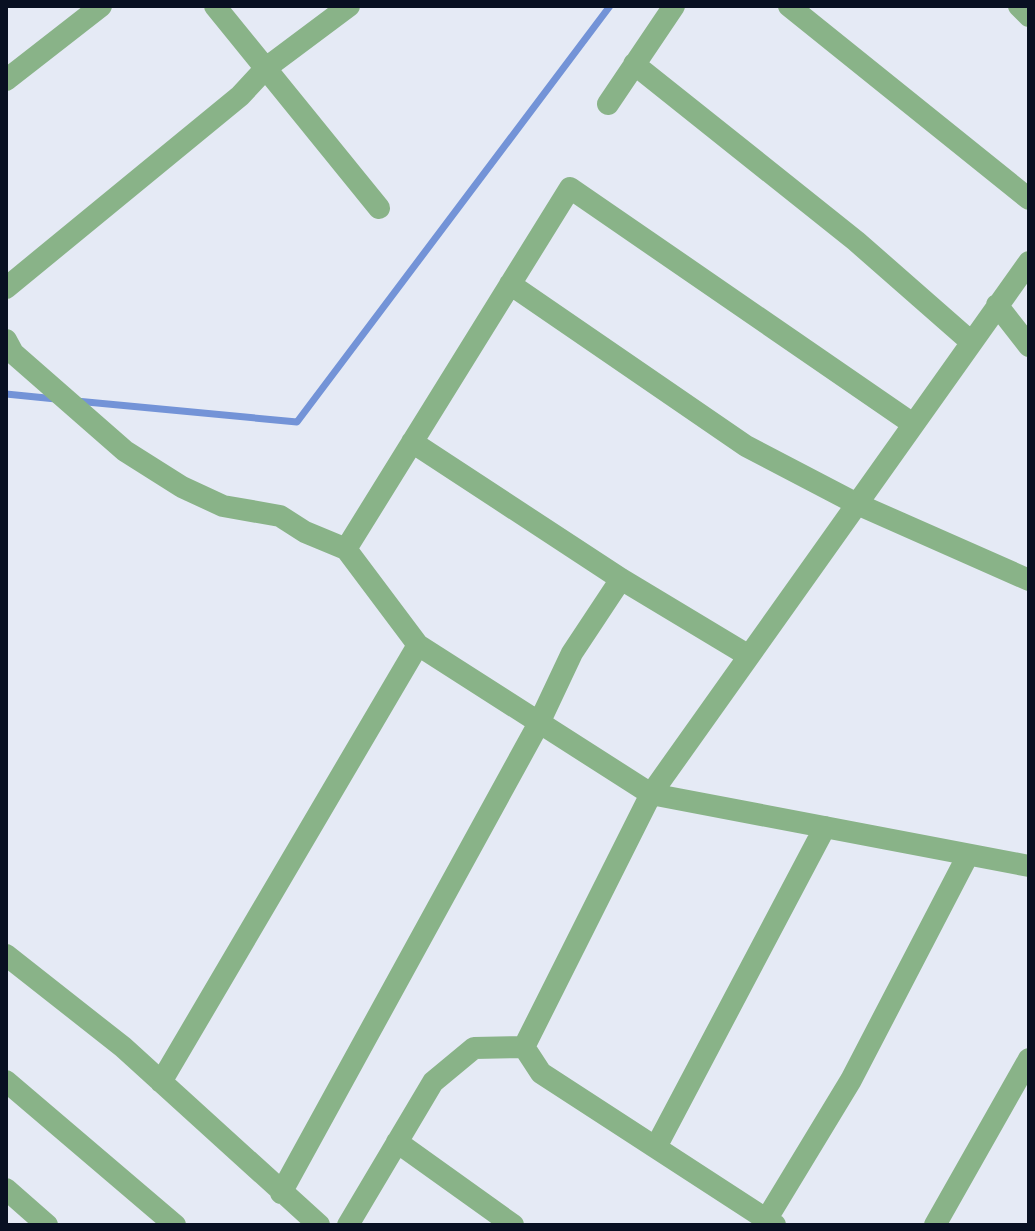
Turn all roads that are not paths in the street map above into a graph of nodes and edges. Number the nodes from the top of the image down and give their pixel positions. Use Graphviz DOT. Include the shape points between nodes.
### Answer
graph roads {
  1 [pos="101,6"];
  2 [pos="215,6"];
  3 [pos="349,6"];
  4 [pos="674,6"];
  5 [pos="789,6"];
  6 [pos="1019,6"];
  7 [pos="1029,16"];
  8 [pos="634,64"];
  9 [pos="266,68"];
  10 [pos="6,80"];
  11 [pos="608,104"];
  12 [pos="1029,199"];
  13 [pos="379,208"];
  14 [pos="1029,262"];
  15 [pos="510,284"];
  16 [pos="6,288"];
  17 [pos="997,305"];
  18 [pos="970,341"];
  19 [pos="1029,346"];
  20 [pos="10,347"];
  21 [pos="913,424"];
  22 [pos="412,442"];
  23 [pos="857,504"];
  24 [pos="346,549"];
  25 [pos="621,579"];
  26 [pos="1029,580"];
  27 [pos="418,645"];
  28 [pos="749,656"];
  29 [pos="539,723"];
  30 [pos="651,794"];
  31 [pos="825,827"];
  32 [pos="968,855"];
  33 [pos="1029,866"];
  34 [pos="6,955"];
  35 [pos="524,1047"];
  36 [pos="1029,1059"];
  37 [pos="6,1081"];
  38 [pos="161,1082"];
  39 [pos="397,1142"];
  40 [pos="656,1147"];
  41 [pos="6,1189"];
  42 [pos="281,1193"];
  43 [pos="768,1223"];
  44 [pos="47,1225"];
  45 [pos="175,1225"];
  46 [pos="319,1225"];
  47 [pos="348,1225"];
  48 [pos="513,1225"];
  49 [pos="935,1225"];
  1 -- 10 [label="street"];
  2 -- 9 [label="street"];
  3 -- 9 [label="street"];
  4 -- 8 [label="street"];
  5 -- 12 [label="street"];
  6 -- 7 [label="street"];
  8 -- 11 [label="street"];
  8 -- 18 [label="street" via="856,241"];
  9 -- 13 [label="street"];
  9 -- 16 [label="street" via="229,106"];
  14 -- 17 [label="street"];
  15 -- 21 [label="street" via="570,188"];
  15 -- 22 [label="street"];
  15 -- 23 [label="street" via="746,446"];
  17 -- 18 [label="street"];
  17 -- 19 [label="street"];
  18 -- 21 [label="street"];
  20 -- 24 [label="street" via="125,451 195,494 223,506 280,516"];
  21 -- 23 [label="street"];
  22 -- 24 [label="street"];
  22 -- 25 [label="street"];
  23 -- 26 [label="street"];
  23 -- 28 [label="street"];
  24 -- 27 [label="street"];
  25 -- 28 [label="street"];
  25 -- 29 [label="street" via="572,653"];
  27 -- 29 [label="street"];
  27 -- 38 [label="street"];
  28 -- 30 [label="street"];
  29 -- 30 [label="street"];
  29 -- 42 [label="street"];
  30 -- 31 [label="street"];
  30 -- 35 [label="street"];
  31 -- 32 [label="street"];
  31 -- 40 [label="street"];
  32 -- 33 [label="street"];
  32 -- 43 [label="street" via="851,1080"];
  34 -- 38 [label="street"];
  35 -- 39 [label="street" via="474,1048 433,1082"];
  35 -- 40 [label="street" via="541,1073"];
  36 -- 49 [label="street"];
  37 -- 45 [label="street"];
  38 -- 42 [label="street"];
  39 -- 47 [label="street"];
  39 -- 48 [label="street"];
  40 -- 43 [label="street"];
  41 -- 44 [label="street"];
  42 -- 46 [label="street"];
}
